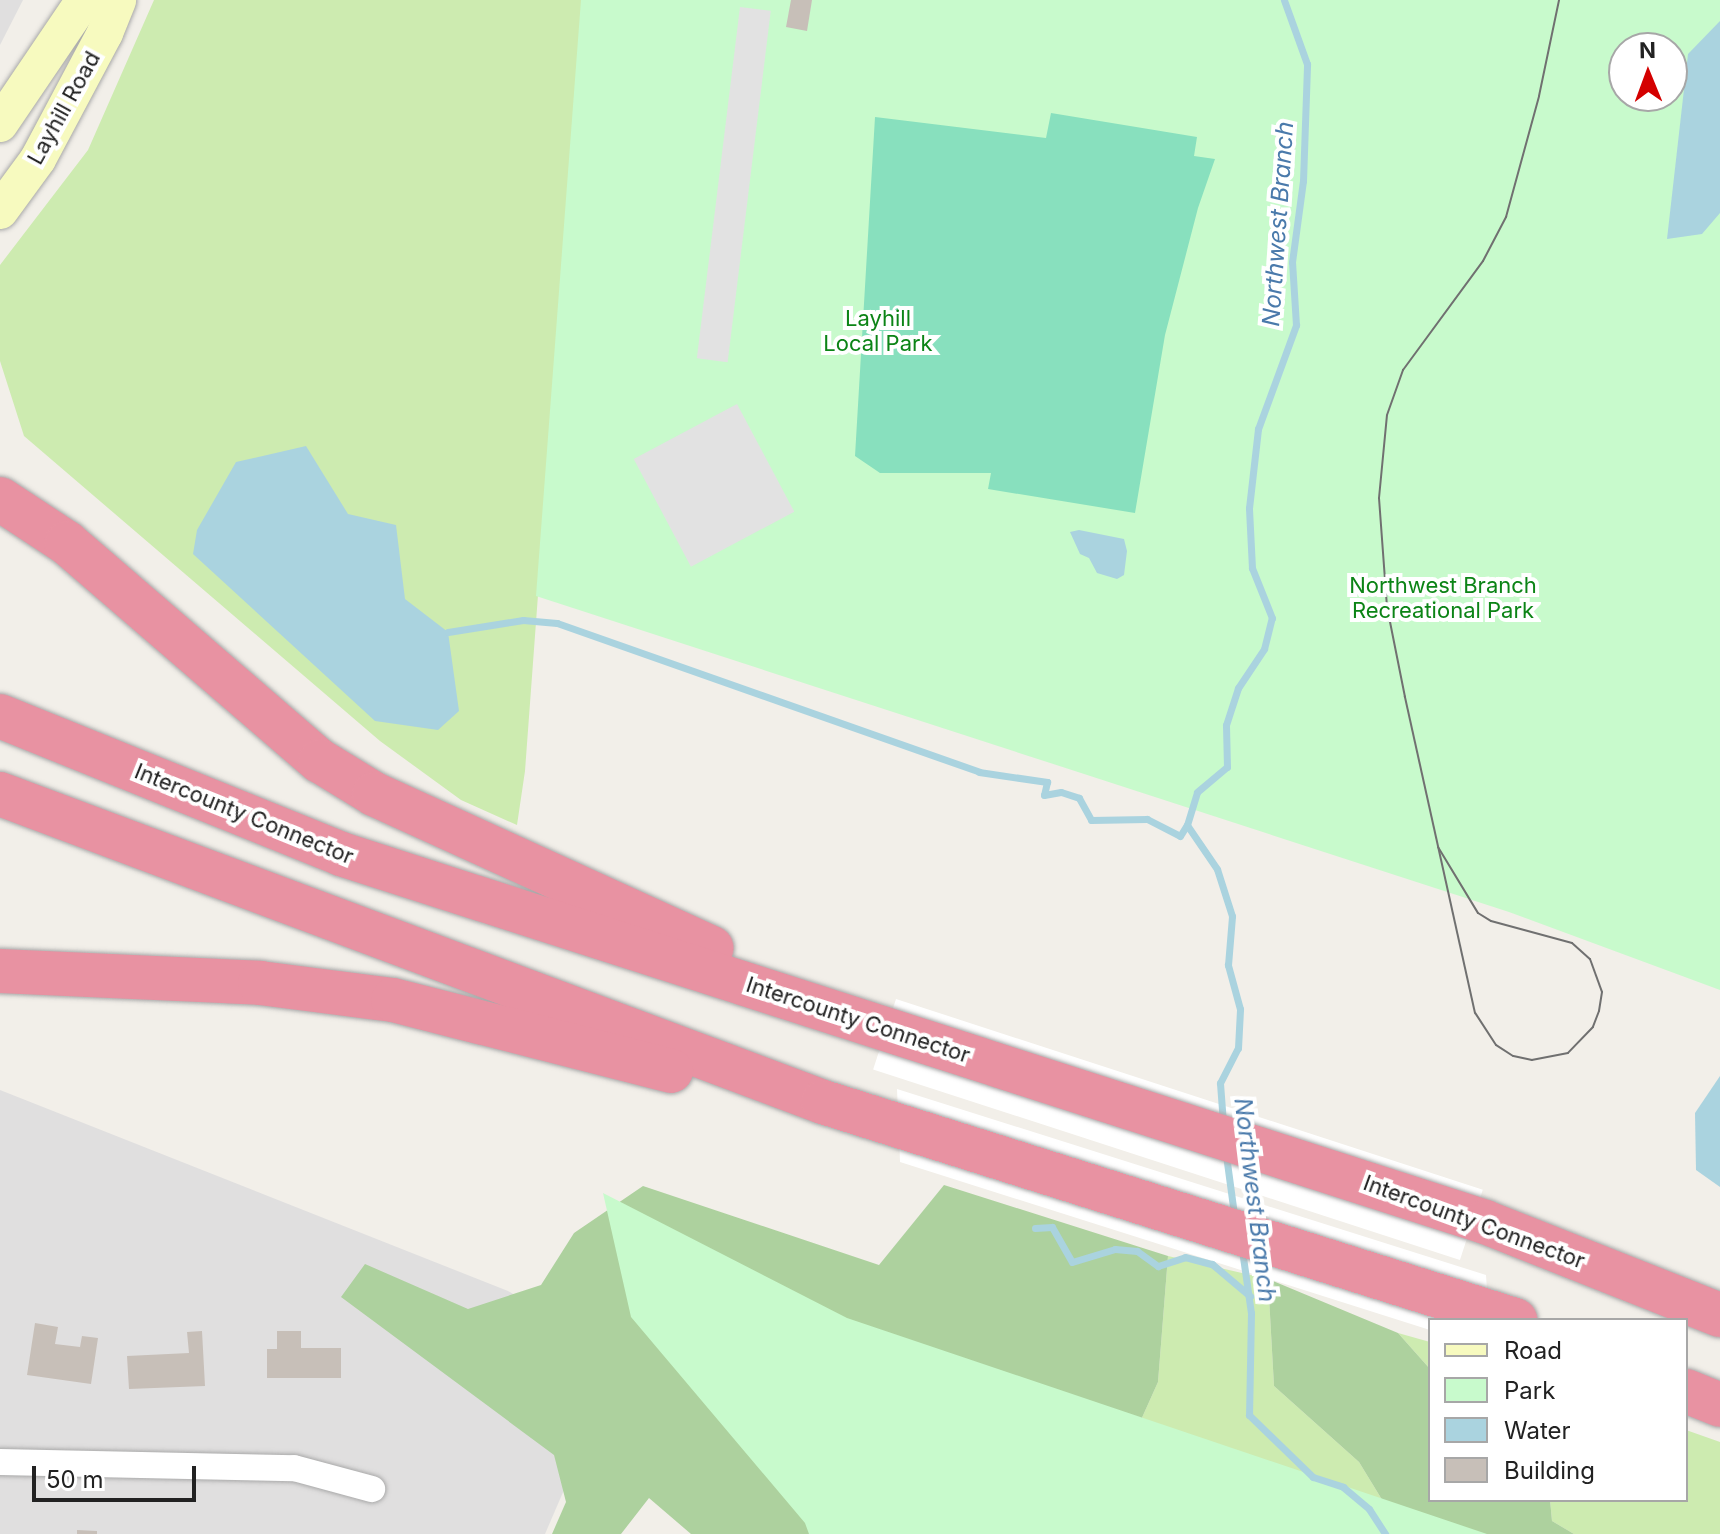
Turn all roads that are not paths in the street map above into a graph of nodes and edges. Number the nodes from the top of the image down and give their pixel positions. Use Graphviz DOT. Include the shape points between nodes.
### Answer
graph roads {
  1 [pos="84,0"];
  2 [pos="118,0"];
  3 [pos="0,124"];
  4 [pos="0,211"];
  5 [pos="0,499"];
  6 [pos="0,716"];
  7 [pos="0,794"];
  8 [pos="0,971"];
  9 [pos="896,1032"];
  10 [pos="823,1102"];
  11 [pos="1501,1314"];
  12 [pos="1720,1315"];
  13 [pos="1688,1392"];
  14 [pos="1720,1405"];
  15 [pos="0,1462"];
  16 [pos="372,1489"];
  1 -- 3 [label="main road, Layhill Road"];
  2 -- 4 [label="main road, Layhill Road" via="38,159"];
  5 -- 9 [label="highway" via="67,543 320,761 374,794"];
  6 -- 9 [label="highway, Intercounty Connector" via="341,854"];
  7 -- 10 [label="highway"];
  8 -- 10 [label="highway" via="260,983 393,1000 664,1069"];
  9 -- 12 [label="highway, Intercounty Connector" via="1485,1222"];
  10 -- 11 [label="highway"];
  13 -- 14 [label="highway"];
  15 -- 16 [label="street" via="294,1468"];
}
